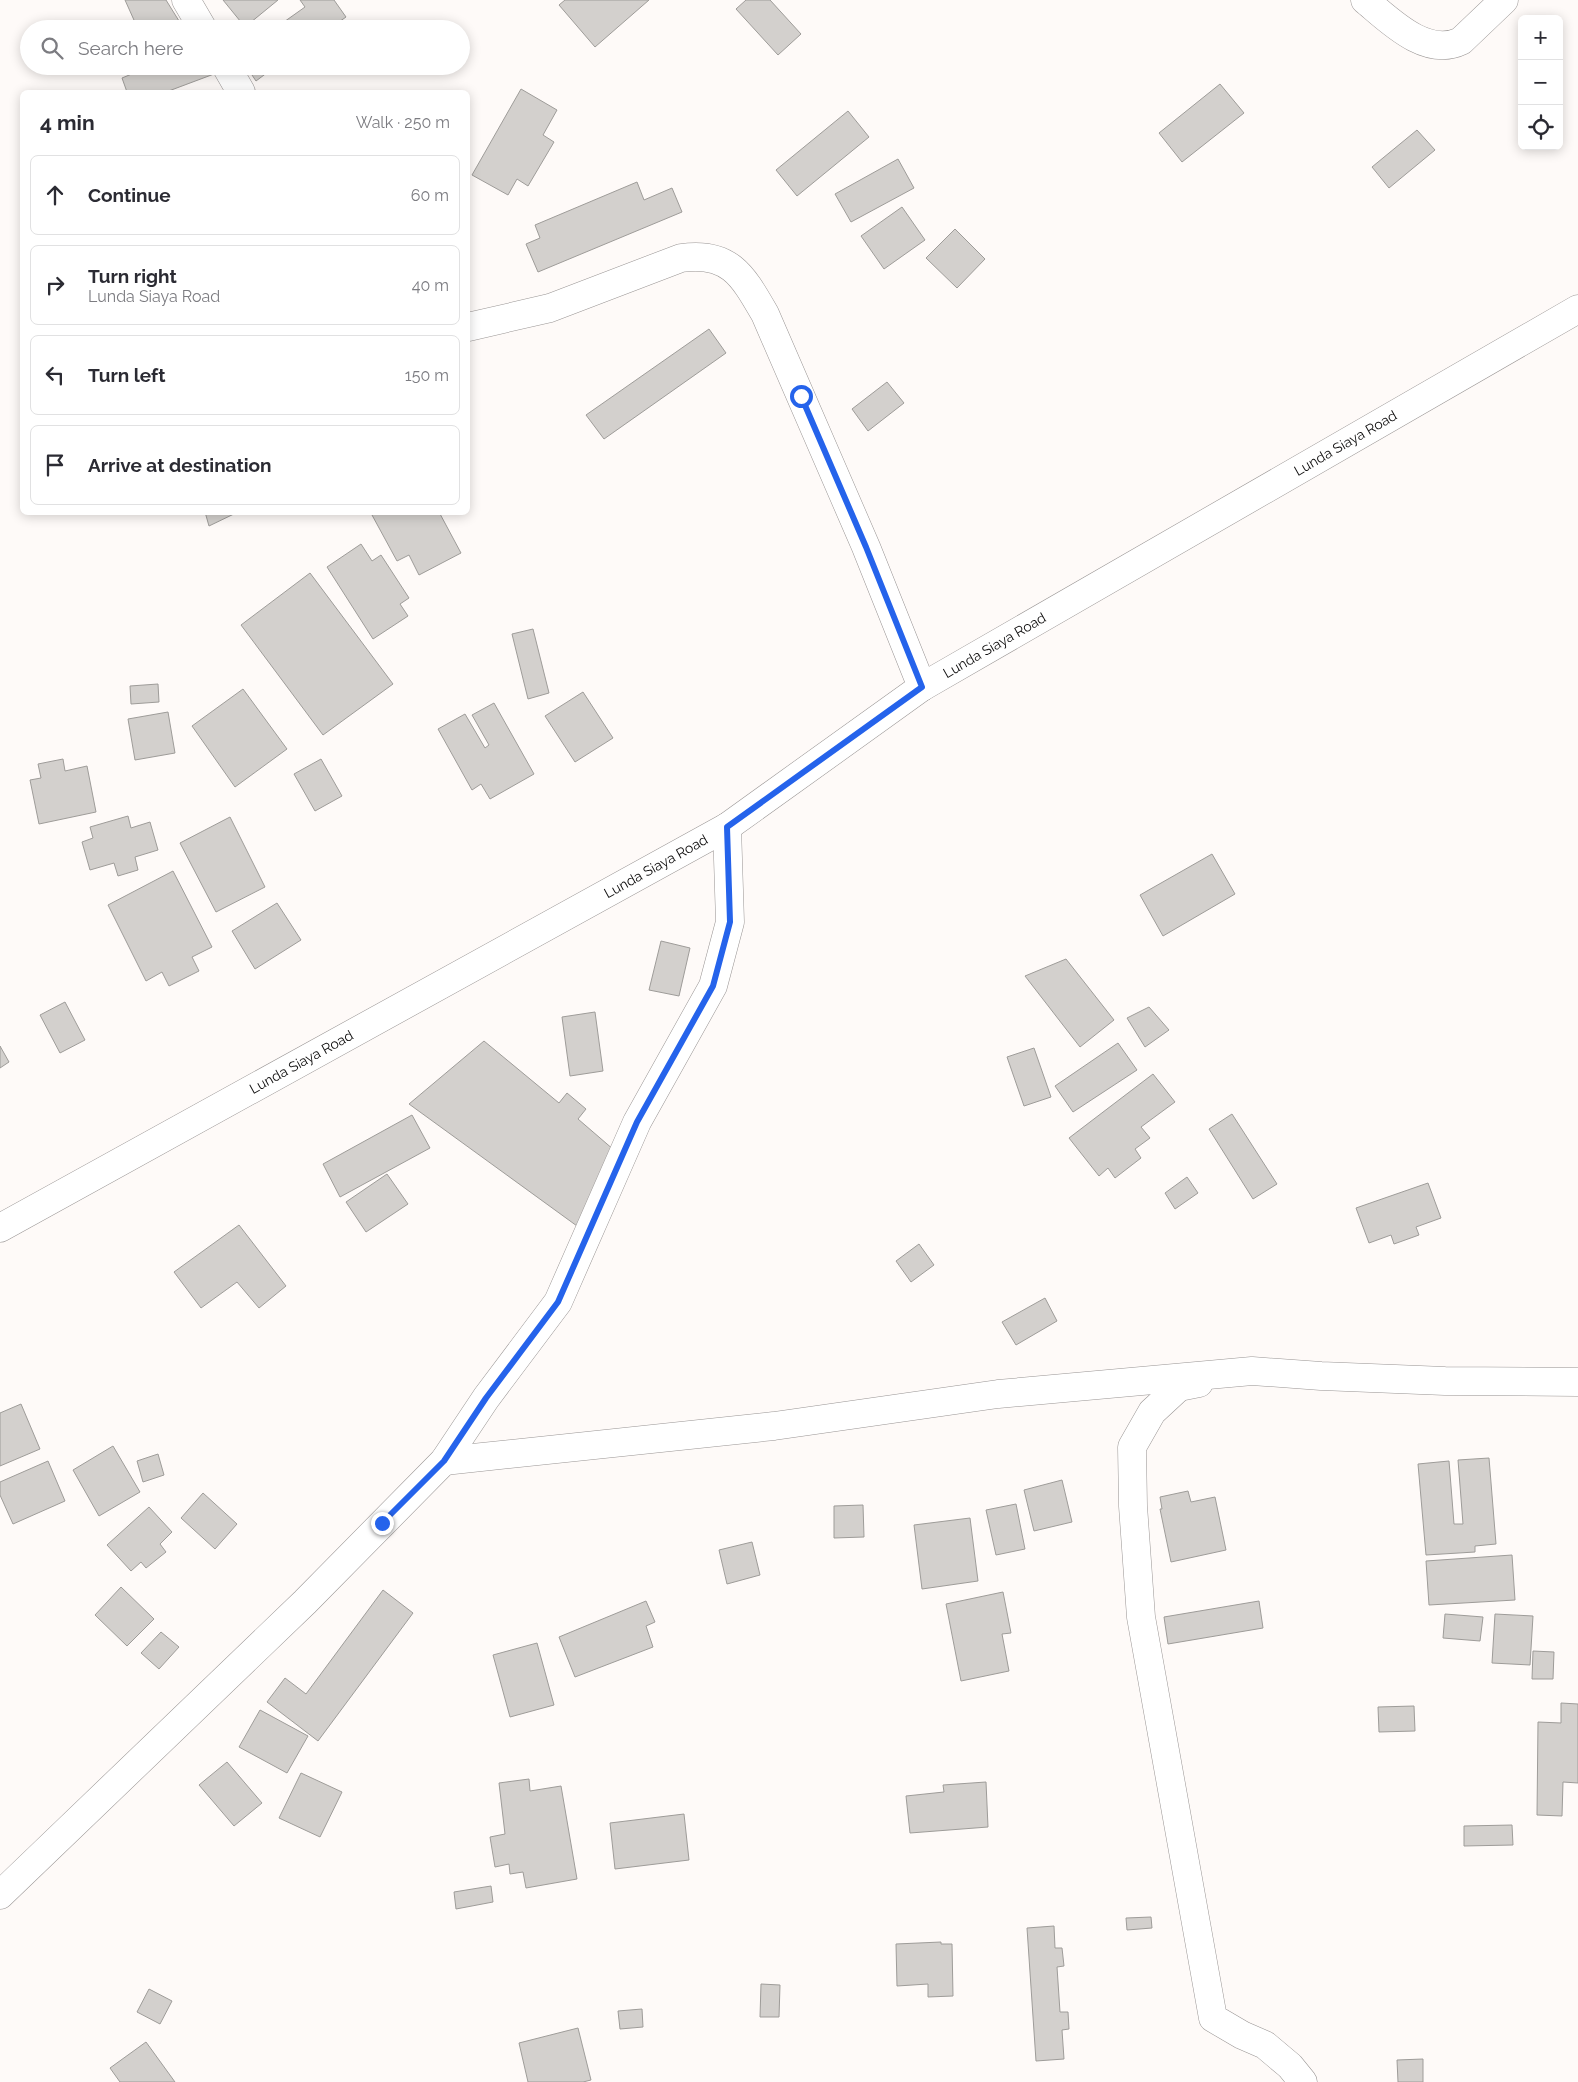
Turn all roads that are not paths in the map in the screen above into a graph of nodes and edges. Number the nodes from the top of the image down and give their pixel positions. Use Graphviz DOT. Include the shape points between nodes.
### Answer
graph roads {
  1 [pos="186,0"];
  2 [pos="1365,0"];
  3 [pos="1504,0"];
  4 [pos="198,20"];
  5 [pos="231,75"];
  6 [pos="240,90"];
  7 [pos="1578,309"];
  8 [pos="470,327"];
  9 [pos="922,687"];
  10 [pos="727,827"];
  11 [pos="0,1228"];
  12 [pos="1252,1371"];
  13 [pos="1578,1382"];
  14 [pos="444,1461"];
  15 [pos="0,1895"];
  16 [pos="1303,2082"];
  1 -- 4 [label="street"];
  2 -- 3 [label="street" via="1399,28 1442,46 1461,41"];
  5 -- 6 [label="street"];
  7 -- 9 [label="street, Lunda Siaya Road"];
  8 -- 9 [label="street" via="550,308 681,258 699,256 725,263 746,280 765,314 866,547"];
  9 -- 10 [label="street, Lunda Siaya Road"];
  10 -- 11 [label="street, Lunda Siaya Road"];
  10 -- 14 [label="street" via="730,922 713,986 637,1122 558,1302 486,1398"];
  12 -- 13 [label="street" via="1445,1381"];
  12 -- 14 [label="street" via="998,1394 774,1426"];
  12 -- 16 [label="street" via="1179,1387 1152,1412 1132,1447 1133,1506 1141,1617 1213,2018 1265,2044"];
  14 -- 15 [label="street" via="305,1602"];
}
